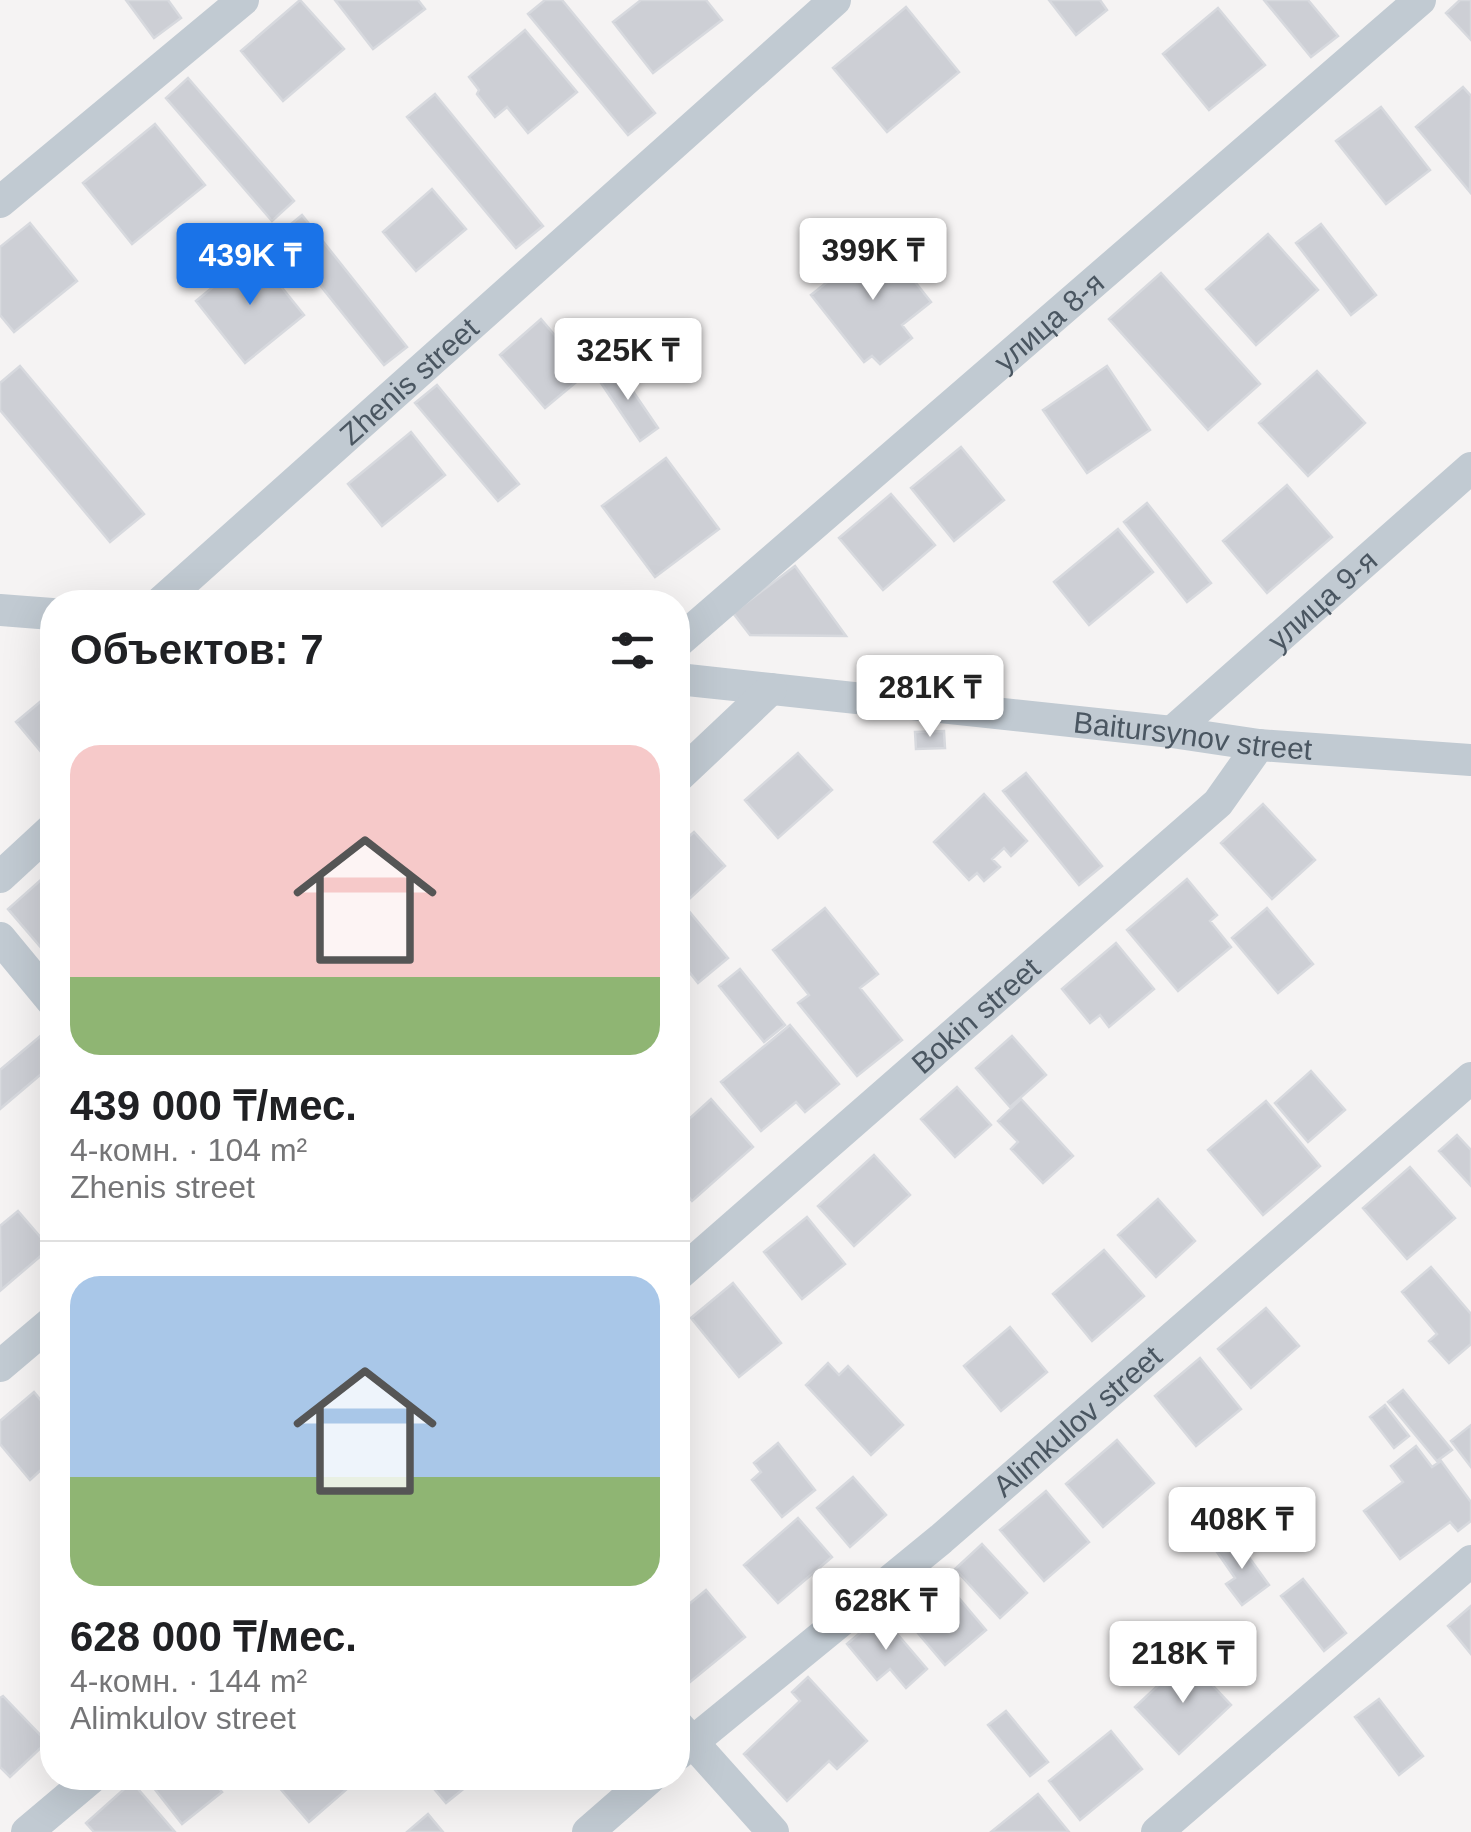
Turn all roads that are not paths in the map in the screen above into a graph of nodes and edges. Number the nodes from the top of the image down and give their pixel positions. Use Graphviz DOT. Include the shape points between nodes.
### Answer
graph roads {
  1 [pos="243,0"];
  2 [pos="835,0"];
  3 [pos="1420,0"];
  4 [pos="0,202"];
  5 [pos="1471,468"];
  6 [pos="174,590"];
  7 [pos="0,610"];
  8 [pos="40,613"];
  9 [pos="690,632"];
  10 [pos="690,680"];
  11 [pos="771,690"];
  12 [pos="1172,732"];
  13 [pos="1259,745"];
  14 [pos="1471,760"];
  15 [pos="690,766"];
  16 [pos="40,841"];
  17 [pos="0,877"];
  18 [pos="0,938"];
  19 [pos="40,986"];
  20 [pos="1471,1078"];
  21 [pos="690,1265"];
  22 [pos="40,1332"];
  23 [pos="0,1366"];
  24 [pos="1471,1562"];
  25 [pos="690,1734"];
  26 [pos="690,1748"];
  27 [pos="77,1790"];
  28 [pos="636,1790"];
  29 [pos="28,1832"];
  30 [pos="588,1832"];
  31 [pos="772,1832"];
  32 [pos="1158,1832"];
  1 -- 4 [label="street"];
  2 -- 6 [label="street, Zhenis street"];
  3 -- 9 [label="street, улица 8-я"];
  5 -- 12 [label="street, улица 9-я"];
  7 -- 8 [label="street"];
  10 -- 11 [label="street, Baitursynov street"];
  11 -- 12 [label="street, Baitursynov street"];
  11 -- 15 [label="street"];
  12 -- 13 [label="street, Baitursynov street"];
  13 -- 14 [label="street, Baitursynov street"];
  13 -- 21 [label="street, Bokin street" via="1218,803"];
  16 -- 17 [label="street"];
  18 -- 19 [label="street"];
  20 -- 25 [label="street, Alimkulov street" via="941,1539"];
  22 -- 23 [label="street"];
  24 -- 32 [label="street"];
  26 -- 31 [label="street"];
  27 -- 29 [label="street"];
  28 -- 30 [label="street"];
}
